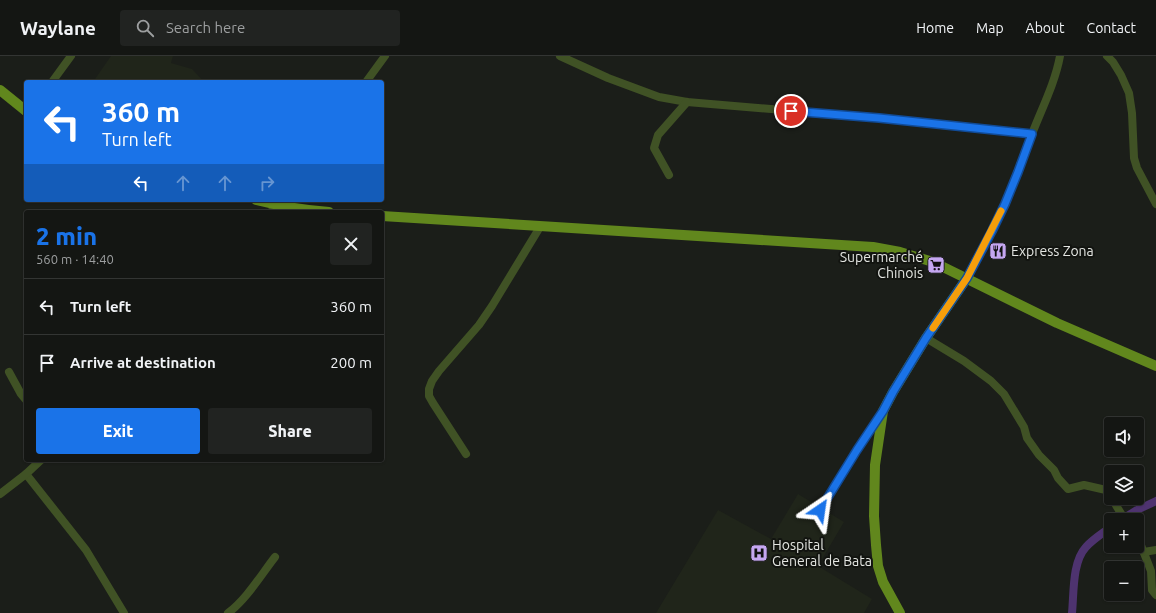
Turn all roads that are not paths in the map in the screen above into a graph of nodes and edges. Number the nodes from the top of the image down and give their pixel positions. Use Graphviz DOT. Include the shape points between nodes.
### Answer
graph roads {
  1 [pos="71,56"];
  2 [pos="385,56"];
  3 [pos="560,56"];
  4 [pos="1060,56"];
  5 [pos="1107,56"];
  6 [pos="53,80"];
  7 [pos="367,80"];
  8 [pos="0,90"];
  9 [pos="687,102"];
  10 [pos="24,109"];
  11 [pos="1032,134"];
  12 [pos="669,175"];
  13 [pos="263,202"];
  14 [pos="1156,204"];
  15 [pos="276,206"];
  16 [pos="302,210"];
  17 [pos="384,216"];
  18 [pos="540,227"];
  19 [pos="967,278"];
  20 [pos="926,338"];
  21 [pos="1156,366"];
  22 [pos="9,372"];
  23 [pos="24,398"];
  24 [pos="883,411"];
  25 [pos="466,454"];
  26 [pos="39,462"];
  27 [pos="26,474"];
  28 [pos="1104,490"];
  29 [pos="0,494"];
  30 [pos="820,510"];
  31 [pos="1156,550"];
  32 [pos="1144,552"];
  33 [pos="275,557"];
  34 [pos="1156,595"];
  35 [pos="124,613"];
  36 [pos="228,613"];
  37 [pos="900,613"];
  1 -- 6 [label="street"];
  2 -- 7 [label="street"];
  3 -- 9 [label="street" via="622,84 659,97"];
  4 -- 11 [label="street" via="1053,84"];
  5 -- 14 [label="street" via="1121,75 1129,93 1134,158"];
  8 -- 10 [label="main road"];
  9 -- 11 [label="street"];
  9 -- 12 [label="street" via="658,135 654,148"];
  11 -- 19 [label="street" via="1005,204"];
  13 -- 15 [label="main road"];
  15 -- 16 [label="main road"];
  17 -- 18 [label="main road"];
  18 -- 19 [label="main road" via="880,248 933,262"];
  18 -- 25 [label="street" via="479,325 439,371 429,389 429,396"];
  19 -- 20 [label="main road"];
  19 -- 21 [label="main road" via="1057,323"];
  20 -- 24 [label="main road"];
  20 -- 28 [label="street" via="964,361 1004,394 1039,455 1068,489 1084,485"];
  22 -- 23 [label="street"];
  24 -- 30 [label="street"];
  24 -- 37 [label="main road" via="875,465 876,545 883,582"];
  26 -- 27 [label="street"];
  27 -- 29 [label="street"];
  27 -- 35 [label="street" via="86,550"];
  31 -- 32 [label="street"];
  32 -- 34 [label="street" via="1151,571 1152,590"];
  33 -- 36 [label="street"];
}
